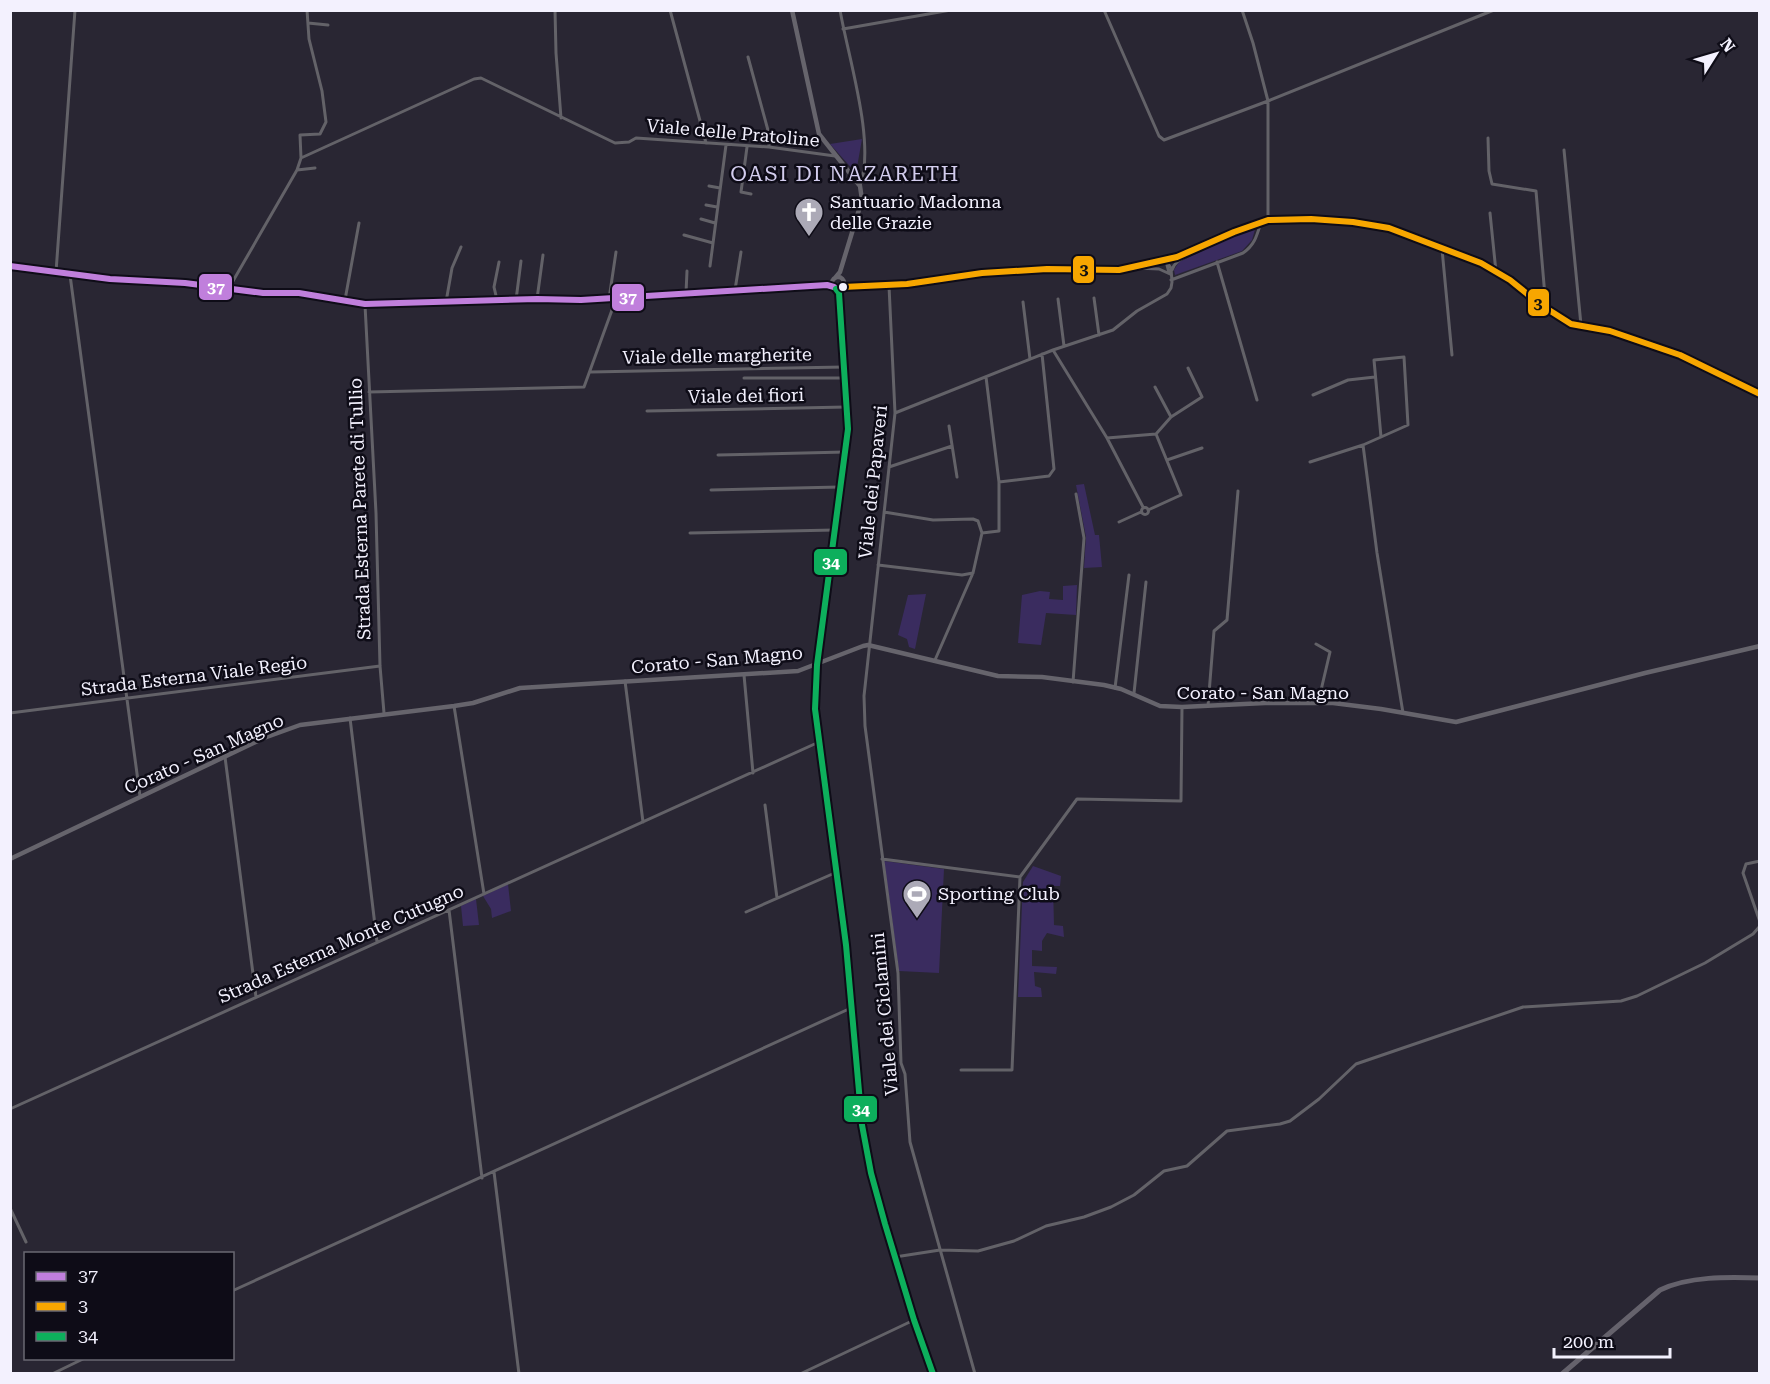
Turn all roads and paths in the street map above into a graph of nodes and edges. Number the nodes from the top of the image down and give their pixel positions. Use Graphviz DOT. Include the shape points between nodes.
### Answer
graph roads {
  1 [pos="75,10"];
  2 [pos="307,10"];
  3 [pos="555,10"];
  4 [pos="670,10"];
  5 [pos="792,10"];
  6 [pos="840,10"];
  7 [pos="951,10"];
  8 [pos="1104,10"];
  9 [pos="1242,10"];
  10 [pos="1494,10"];
  11 [pos="309,23"];
  12 [pos="328,25"];
  13 [pos="843,28"];
  14 [pos="748,57"];
  15 [pos="1268,101"];
  16 [pos="561,118"];
  17 [pos="1488,138"];
  18 [pos="706,143"];
  19 [pos="726,145"];
  20 [pos="747,147"];
  21 [pos="769,147"];
  22 [pos="1564,150"];
  23 [pos="835,156"];
  24 [pos="301,158"];
  25 [pos="315,168"];
  26 [pos="297,170"];
  27 [pos="709,186"];
  28 [pos="860,186"];
  29 [pos="720,188"];
  30 [pos="751,194"];
  31 [pos="706,205"];
  32 [pos="717,207"];
  33 [pos="1490,213"];
  34 [pos="701,219"];
  35 [pos="1268,220"];
  36 [pos="1261,222"];
  37 [pos="359,223"];
  38 [pos="715,223"];
  39 [pos="684,236"];
  40 [pos="713,243"];
  41 [pos="461,247"];
  42 [pos="1197,249"];
  43 [pos="1442,249"];
  44 [pos="616,252"];
  45 [pos="741,252"];
  46 [pos="543,255"];
  47 [pos="521,261"];
  48 [pos="1166,261"];
  49 [pos="499,262"];
  50 [pos="1217,262"];
  51 [pos="10,266"];
  52 [pos="710,266"];
  53 [pos="1135,267"];
  54 [pos="687,271"];
  55 [pos="56,272"];
  56 [pos="1496,272"];
  57 [pos="1170,274"];
  58 [pos="70,275"];
  59 [pos="1171,280"];
  60 [pos="889,284"];
  61 [pos="839,285"];
  62 [pos="228,289"];
  63 [pos="735,292"];
  64 [pos="686,295"];
  65 [pos="1094,298"];
  66 [pos="537,299"];
  67 [pos="612,299"];
  68 [pos="1058,299"];
  69 [pos="345,300"];
  70 [pos="497,300"];
  71 [pos="516,300"];
  72 [pos="446,302"];
  73 [pos="1023,302"];
  74 [pos="365,304"];
  75 [pos="1546,308"];
  76 [pos="1581,325"];
  77 [pos="1099,335"];
  78 [pos="1064,346"];
  79 [pos="1053,350"];
  80 [pos="1042,354"];
  81 [pos="1452,355"];
  82 [pos="1030,359"];
  83 [pos="844,367"];
  84 [pos="1188,368"];
  85 [pos="590,372"];
  86 [pos="986,377"];
  87 [pos="1376,377"];
  88 [pos="744,378"];
  89 [pos="845,378"];
  90 [pos="1155,387"];
  91 [pos="369,392"];
  92 [pos="1760,394"];
  93 [pos="1313,396"];
  94 [pos="1257,399"];
  95 [pos="847,407"];
  96 [pos="646,411"];
  97 [pos="895,413"];
  98 [pos="1171,417"];
  99 [pos="950,426"];
  100 [pos="1156,434"];
  101 [pos="1381,437"];
  102 [pos="1107,438"];
  103 [pos="1363,445"];
  104 [pos="952,446"];
  105 [pos="1202,448"];
  106 [pos="845,452"];
  107 [pos="718,455"];
  108 [pos="1167,460"];
  109 [pos="1310,462"];
  110 [pos="889,467"];
  111 [pos="957,477"];
  112 [pos="999,482"];
  113 [pos="840,487"];
  114 [pos="711,490"];
  115 [pos="1238,491"];
  116 [pos="1076,494"];
  117 [pos="1142,510"];
  118 [pos="884,512"];
  119 [pos="1119,522"];
  120 [pos="835,530"];
  121 [pos="690,533"];
  122 [pos="982,533"];
  123 [pos="878,565"];
  124 [pos="974,573"];
  125 [pos="1129,575"];
  126 [pos="1146,582"];
  127 [pos="1316,644"];
  128 [pos="868,645"];
  129 [pos="1760,646"];
  130 [pos="934,661"];
  131 [pos="817,665"];
  132 [pos="380,666"];
  133 [pos="744,674"];
  134 [pos="625,681"];
  135 [pos="1073,682"];
  136 [pos="1114,687"];
  137 [pos="1133,695"];
  138 [pos="126,698"];
  139 [pos="1318,704"];
  140 [pos="454,706"];
  141 [pos="1208,706"];
  142 [pos="1182,707"];
  143 [pos="10,713"];
  144 [pos="384,713"];
  145 [pos="1403,713"];
  146 [pos="351,718"];
  147 [pos="819,742"];
  148 [pos="225,757"];
  149 [pos="753,773"];
  150 [pos="140,797"];
  151 [pos="765,805"];
  152 [pos="643,822"];
  153 [pos="10,859"];
  154 [pos="882,859"];
  155 [pos="1760,861"];
  156 [pos="837,872"];
  157 [pos="1020,877"];
  158 [pos="484,894"];
  159 [pos="777,898"];
  160 [pos="448,910"];
  161 [pos="746,912"];
  162 [pos="1760,924"];
  163 [pos="377,942"];
  164 [pos="256,997"];
  165 [pos="853,1007"];
  166 [pos="961,1070"];
  167 [pos="10,1109"];
  168 [pos="494,1172"];
  169 [pos="482,1178"];
  170 [pos="10,1208"];
  171 [pos="26,1242"];
  172 [pos="940,1250"];
  173 [pos="895,1257"];
  174 [pos="1760,1278"];
  175 [pos="234,1290"];
  176 [pos="914,1320"];
  177 [pos="83,1360"];
  178 [pos="52,1374"];
  179 [pos="519,1374"];
  180 [pos="800,1374"];
  181 [pos="933,1374"];
  182 [pos="975,1374"];
  183 [pos="1562,1374"];
  1 -- 55 [label="street"];
  2 -- 11 [label="street"];
  3 -- 16 [label="street"];
  4 -- 18 [label="street"];
  5 -- 23 [label="main road" via="815,124"];
  6 -- 13 [label="street"];
  7 -- 13 [label="street"];
  8 -- 15 [label="street" via="1164,140"];
  9 -- 15 [label="street"];
  10 -- 15 [label="street"];
  11 -- 12 [label="street"];
  11 -- 24 [label="street" via="326,122 320,134 300,135"];
  13 -- 28 [label="street" via="864,135 864,174"];
  14 -- 21 [label="street"];
  15 -- 35 [label="street"];
  16 -- 18 [label="street, Viale delle Pratoline" via="615,143 636,138"];
  16 -- 24 [label="street, Viale delle Pratoline" via="481,78 474,79"];
  17 -- 75 [label="street" via="1492,184 1536,192"];
  18 -- 19 [label="street, Viale delle Pratoline"];
  19 -- 20 [label="street, Viale delle Pratoline"];
  19 -- 29 [label="street"];
  20 -- 21 [label="street, Viale delle Pratoline"];
  20 -- 30 [label="street" via="741,192"];
  21 -- 23 [label="street, Viale delle Pratoline"];
  22 -- 76 [label="street"];
  23 -- 28 [label="main road"];
  24 -- 26 [label="street"];
  25 -- 26 [label="street"];
  26 -- 62 [label="street"];
  27 -- 29 [label="street"];
  28 -- 61 [label="main road" via="862,200"];
  29 -- 32 [label="street"];
  31 -- 32 [label="street"];
  32 -- 38 [label="street"];
  33 -- 56 [label="street"];
  34 -- 38 [label="street"];
  35 -- 36 [label="main road"];
  35 -- 43 [label="main road" via="1353,222 1389,228"];
  36 -- 42 [label="main road"];
  36 -- 50 [label="street" via="1250,248"];
  37 -- 69 [label="street"];
  38 -- 40 [label="street"];
  39 -- 40 [label="street"];
  40 -- 52 [label="street"];
  41 -- 72 [label="street" via="452,268"];
  42 -- 48 [label="main road"];
  42 -- 57 [label="street" via="1173,265"];
  43 -- 56 [label="main road"];
  43 -- 81 [label="street"];
  44 -- 67 [label="street"];
  45 -- 63 [label="street"];
  46 -- 66 [label="street"];
  47 -- 71 [label="street"];
  48 -- 53 [label="main road"];
  48 -- 57 [label="street"];
  49 -- 70 [label="street"];
  50 -- 59 [label="street"];
  50 -- 94 [label="street"];
  51 -- 55 [label="main road"];
  53 -- 57 [label="street"];
  53 -- 60 [label="main road" via="1047,268"];
  54 -- 64 [label="street"];
  55 -- 58 [label="main road"];
  56 -- 75 [label="main road"];
  57 -- 59 [label="street"];
  58 -- 62 [label="main road"];
  58 -- 138 [label="street"];
  59 -- 77 [label="street" via="1167,294"];
  60 -- 61 [label="main road"];
  60 -- 97 [label="street, Viale dei Papaveri"];
  61 -- 63 [label="main road"];
  61 -- 83 [label="main road"];
  62 -- 69 [label="main road" via="299,292"];
  63 -- 64 [label="main road"];
  64 -- 67 [label="main road"];
  65 -- 77 [label="street"];
  66 -- 67 [label="main road"];
  66 -- 71 [label="main road"];
  67 -- 85 [label="street"];
  68 -- 78 [label="street"];
  69 -- 74 [label="main road"];
  70 -- 71 [label="main road"];
  70 -- 72 [label="main road"];
  72 -- 74 [label="main road"];
  73 -- 82 [label="street"];
  74 -- 91 [label="street, Strada Esterna Parete di Tullio"];
  75 -- 76 [label="main road" via="1571,324"];
  76 -- 92 [label="main road" via="1680,356"];
  77 -- 78 [label="street"];
  78 -- 79 [label="street"];
  79 -- 80 [label="street"];
  79 -- 102 [label="street"];
  80 -- 82 [label="street"];
  80 -- 112 [label="street" via="1054,470 1049,476"];
  82 -- 86 [label="street"];
  83 -- 85 [label="street, Viale delle margherite"];
  83 -- 89 [label="main road"];
  84 -- 98 [label="street" via="1202,397"];
  85 -- 91 [label="street" via="584,387"];
  86 -- 97 [label="street"];
  86 -- 112 [label="street"];
  87 -- 93 [label="street" via="1348,380"];
  87 -- 101 [label="street"];
  87 -- 101 [label="street" via="1374,360 1404,357 1408,425"];
  88 -- 89 [label="street"];
  89 -- 95 [label="main road"];
  90 -- 98 [label="street"];
  91 -- 132 [label="street, Strada Esterna Parete di Tullio"];
  95 -- 96 [label="street, Viale dei fiori"];
  95 -- 106 [label="main road"];
  97 -- 110 [label="street, Viale dei Papaveri"];
  98 -- 100 [label="street"];
  99 -- 104 [label="street"];
  100 -- 102 [label="street"];
  100 -- 108 [label="street"];
  101 -- 103 [label="street"];
  102 -- 117 [label="street"];
  103 -- 109 [label="street"];
  103 -- 145 [label="street"];
  104 -- 110 [label="street"];
  104 -- 111 [label="street"];
  105 -- 108 [label="street"];
  106 -- 107 [label="street"];
  106 -- 113 [label="main road"];
  108 -- 117 [label="street" via="1181,495 1145,514"];
  110 -- 118 [label="street, Viale dei Papaveri"];
  112 -- 122 [label="street" via="999,531"];
  113 -- 114 [label="street"];
  113 -- 120 [label="main road"];
  115 -- 141 [label="street" via="1227,620 1214,631"];
  116 -- 135 [label="street" via="1084,538"];
  117 -- 119 [label="street"];
  118 -- 122 [label="street" via="933,520 973,519 978,521"];
  118 -- 123 [label="street, Viale dei Papaveri"];
  120 -- 121 [label="street"];
  120 -- 131 [label="main road"];
  122 -- 124 [label="street"];
  123 -- 124 [label="street"];
  123 -- 128 [label="street, Viale dei Papaveri"];
  124 -- 130 [label="street"];
  125 -- 136 [label="street"];
  126 -- 137 [label="street"];
  127 -- 139 [label="street" via="1330,652"];
  128 -- 130 [label="main road, Corato - San Magno"];
  128 -- 131 [label="main road, Corato - San Magno"];
  128 -- 154 [label="street, Viale dei Ciclamini" via="865,726"];
  129 -- 145 [label="main road, Corato - San Magno" via="1456,722"];
  130 -- 135 [label="main road, Corato - San Magno" via="998,676"];
  131 -- 133 [label="main road, Corato - San Magno" via="798,671"];
  131 -- 147 [label="main road" via="815,709"];
  132 -- 138 [label="street, Strada Esterna Viale Regio"];
  132 -- 144 [label="street, Strada Esterna Parete di Tullio"];
  133 -- 134 [label="main road, Corato - San Magno"];
  133 -- 149 [label="street"];
  134 -- 140 [label="main road, Corato - San Magno" via="520,688"];
  134 -- 152 [label="street"];
  135 -- 136 [label="main road, Corato - San Magno"];
  136 -- 137 [label="main road, Corato - San Magno"];
  137 -- 142 [label="main road, Corato - San Magno" via="1160,705"];
  138 -- 143 [label="street, Strada Esterna Viale Regio"];
  138 -- 150 [label="street"];
  139 -- 141 [label="main road, Corato - San Magno"];
  139 -- 145 [label="main road, Corato - San Magno"];
  140 -- 144 [label="main road, Corato - San Magno"];
  140 -- 158 [label="street"];
  141 -- 142 [label="main road, Corato - San Magno"];
  142 -- 157 [label="street" via="1181,801 1077,799"];
  144 -- 146 [label="main road, Corato - San Magno"];
  146 -- 148 [label="main road, Corato - San Magno" via="300,725"];
  146 -- 163 [label="street"];
  147 -- 149 [label="street, Strada Esterna Monte Cutugno"];
  147 -- 156 [label="main road"];
  148 -- 150 [label="main road, Corato - San Magno"];
  148 -- 164 [label="street"];
  149 -- 152 [label="street, Strada Esterna Monte Cutugno"];
  150 -- 153 [label="main road, Corato - San Magno"];
  151 -- 159 [label="street"];
  152 -- 158 [label="street, Strada Esterna Monte Cutugno"];
  154 -- 157 [label="street"];
  154 -- 172 [label="street, Viale dei Ciclamini" via="898,973 901,1063 910,1142"];
  155 -- 162 [label="street" via="1748,863 1743,871"];
  156 -- 159 [label="street"];
  156 -- 165 [label="main road"];
  157 -- 166 [label="street" via="1012,1071"];
  158 -- 160 [label="street, Strada Esterna Monte Cutugno"];
  159 -- 161 [label="street"];
  160 -- 163 [label="street, Strada Esterna Monte Cutugno"];
  160 -- 169 [label="street"];
  162 -- 172 [label="street" via="1753,934 1705,963 1637,996 1621,1001 1523,1007 1356,1064 1290,1121 1227,1131 1187,1166 1164,1171 1111,1207 978,1251"];
  163 -- 164 [label="street, Strada Esterna Monte Cutugno"];
  164 -- 167 [label="street, Strada Esterna Monte Cutugno"];
  165 -- 168 [label="street"];
  165 -- 173 [label="main road" via="862,1125"];
  168 -- 169 [label="street"];
  168 -- 179 [label="street"];
  169 -- 175 [label="street"];
  170 -- 171 [label="street"];
  172 -- 173 [label="street"];
  172 -- 182 [label="street, Viale dei Ciclamini"];
  173 -- 176 [label="main road"];
  174 -- 183 [label="main road" via="1676,1282 1660,1290"];
  176 -- 180 [label="street"];
  176 -- 181 [label="main road"];
  177 -- 178 [label="street"];
}
